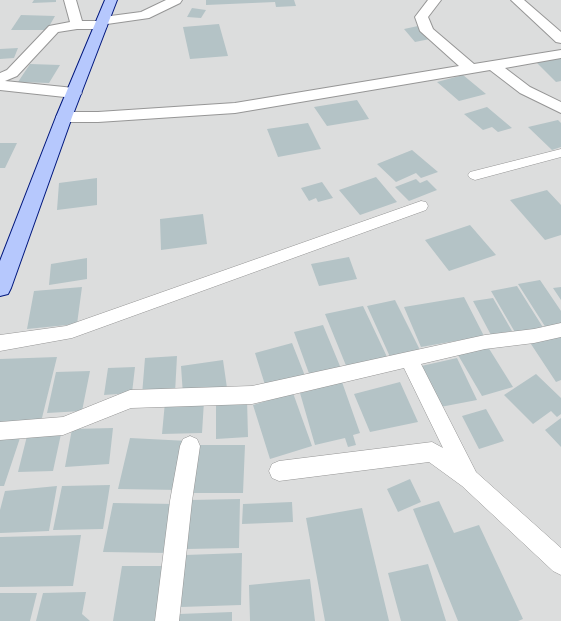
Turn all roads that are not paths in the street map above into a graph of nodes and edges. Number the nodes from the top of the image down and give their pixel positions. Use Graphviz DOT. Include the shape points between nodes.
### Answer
graph roads {
  1 [pos="70,0"];
  2 [pos="111,0"];
  3 [pos="176,0"];
  4 [pos="434,0"];
  5 [pos="517,0"];
  6 [pos="102,23"];
  7 [pos="77,25"];
  8 [pos="561,39"];
  9 [pos="561,54"];
  10 [pos="493,65"];
  11 [pos="470,68"];
  12 [pos="0,78"];
  13 [pos="0,85"];
  14 [pos="74,93"];
  15 [pos="561,108"];
  16 [pos="64,117"];
  17 [pos="561,153"];
  18 [pos="475,175"];
  19 [pos="421,206"];
  20 [pos="0,288"];
  21 [pos="561,330"];
  22 [pos="0,343"];
  23 [pos="409,358"];
  24 [pos="0,431"];
  25 [pos="190,446"];
  26 [pos="279,471"];
  27 [pos="469,479"];
  28 [pos="561,563"];
  29 [pos="167,621"];
  1 -- 7 [label="street"];
  2 -- 6 [label="street"];
  3 -- 6 [label="street" via="144,15"];
  4 -- 11 [label="street" via="421,17 427,31"];
  5 -- 8 [label="street"];
  6 -- 7 [label="street"];
  6 -- 14 [label="street"];
  7 -- 12 [label="street" via="54,29 12,72"];
  9 -- 10 [label="street"];
  10 -- 11 [label="street"];
  10 -- 15 [label="street" via="525,90"];
  11 -- 16 [label="street" via="235,108"];
  13 -- 14 [label="street"];
  14 -- 16 [label="street"];
  16 -- 20 [label="street"];
  17 -- 18 [label="lane"];
  19 -- 22 [label="lane" via="66,333"];
  21 -- 23 [label="lane"];
  23 -- 24 [label="lane" via="252,395 130,399 63,426"];
  23 -- 27 [label="lane"];
  25 -- 29 [label="lane"];
  26 -- 27 [label="lane" via="432,452"];
  27 -- 28 [label="lane"];
}
